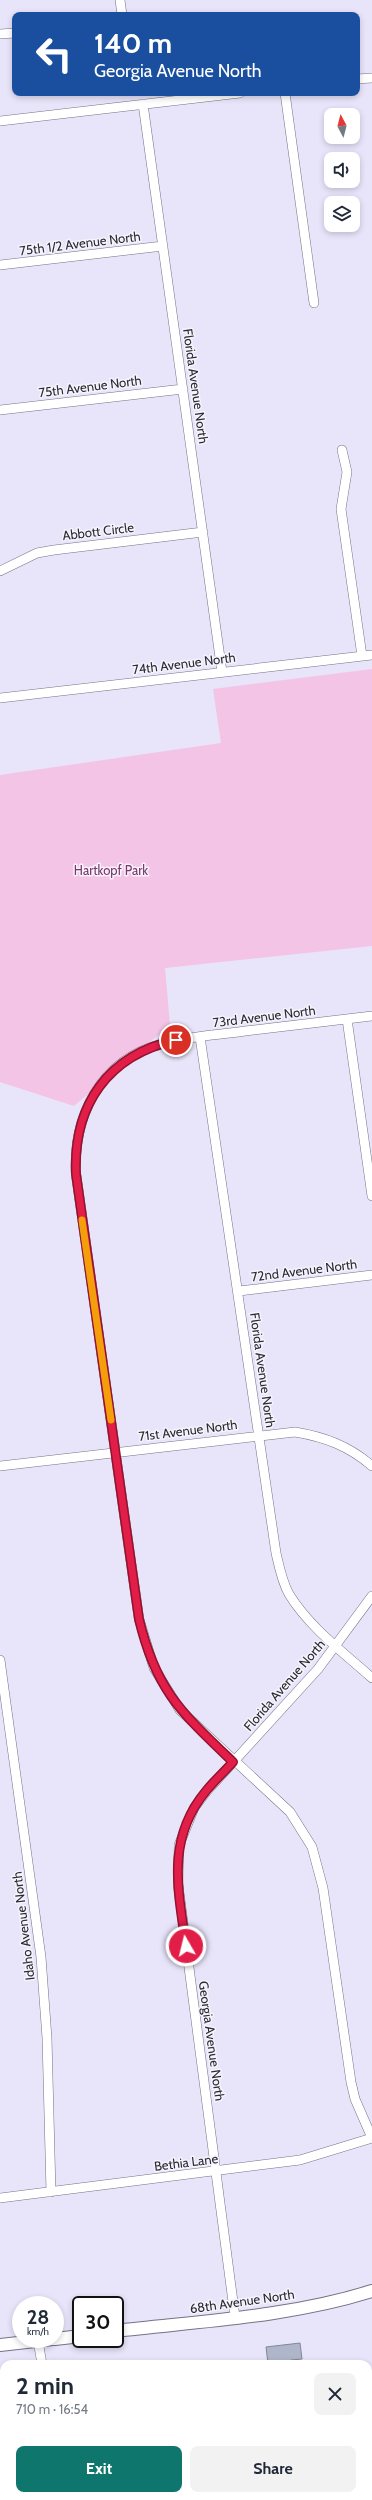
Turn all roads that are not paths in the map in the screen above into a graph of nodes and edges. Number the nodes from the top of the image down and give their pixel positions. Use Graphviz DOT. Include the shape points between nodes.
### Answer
graph roads {
  1 [pos="120,0"];
  2 [pos="122,12"];
  3 [pos="12,33"];
  4 [pos="0,34"];
  5 [pos="372,78"];
  6 [pos="360,79"];
  7 [pos="214,96"];
  8 [pos="285,96"];
  9 [pos="143,104"];
  10 [pos="0,121"];
  11 [pos="163,246"];
  12 [pos="0,265"];
  13 [pos="314,303"];
  14 [pos="183,388"];
  15 [pos="0,410"];
  16 [pos="342,450"];
  17 [pos="203,532"];
  18 [pos="0,571"];
  19 [pos="372,655"];
  20 [pos="362,656"];
  21 [pos="222,672"];
  22 [pos="0,698"];
  23 [pos="372,1016"];
  24 [pos="347,1019"];
  25 [pos="200,1037"];
  26 [pos="372,1196"];
  27 [pos="372,1275"];
  28 [pos="238,1291"];
  29 [pos="260,1435"];
  30 [pos="116,1452"];
  31 [pos="0,1466"];
  32 [pos="372,1466"];
  33 [pos="372,1596"];
  34 [pos="336,1645"];
  35 [pos="0,1660"];
  36 [pos="372,1678"];
  37 [pos="233,1762"];
  38 [pos="372,2138"];
  39 [pos="216,2171"];
  40 [pos="51,2192"];
  41 [pos="0,2198"];
  42 [pos="372,2291"];
  43 [pos="235,2317"];
  44 [pos="124,2330"];
  45 [pos="12,2344"];
  46 [pos="0,2345"];
  47 [pos="39,2348"];
  48 [pos="41,2360"];
  1 -- 2 [label="street"];
  3 -- 4 [label="street"];
  5 -- 6 [label="street"];
  7 -- 9 [label="street"];
  8 -- 13 [label="street"];
  9 -- 10 [label="street"];
  9 -- 11 [label="street, Florida Avenue North"];
  11 -- 12 [label="street, 75th 1/2 Avenue North"];
  11 -- 14 [label="street, Florida Avenue North"];
  14 -- 15 [label="street, 75th Avenue North"];
  14 -- 17 [label="street, Florida Avenue North"];
  16 -- 20 [label="street" via="347,472 341,509"];
  17 -- 18 [label="street, Abbott Circle" via="42,552"];
  17 -- 21 [label="street, Florida Avenue North"];
  19 -- 20 [label="street, 74th Avenue North"];
  20 -- 21 [label="street, 74th Avenue North"];
  21 -- 22 [label="street, 74th Avenue North"];
  23 -- 24 [label="street, 73rd Avenue North"];
  24 -- 25 [label="street, 73rd Avenue North"];
  24 -- 26 [label="street"];
  25 -- 28 [label="street, Florida Avenue North"];
  25 -- 30 [label="street, 73rd Avenue North" via="160,1044 141,1051 107,1077 94,1093 78,1132 76,1174"];
  27 -- 28 [label="street, 72nd Avenue North"];
  28 -- 29 [label="street, Florida Avenue North"];
  29 -- 30 [label="street, 71st Avenue North"];
  29 -- 32 [label="street, 71st Avenue North" via="295,1432 317,1436 339,1443"];
  29 -- 34 [label="street, Florida Avenue North" via="281,1574 300,1610"];
  30 -- 31 [label="street, 71st Avenue North"];
  30 -- 37 [label="street" via="139,1619 152,1662 165,1690 180,1710"];
  33 -- 34 [label="street"];
  34 -- 36 [label="street"];
  34 -- 37 [label="street, Florida Avenue North" via="318,1670"];
  35 -- 40 [label="street, Idaho Avenue North" via="41,1957 47,2038"];
  37 -- 38 [label="street" via="290,1812 312,1847 323,1888 351,2082 355,2099"];
  37 -- 39 [label="street, Georgia Avenue North" via="194,1808 179,1844 177,1864"];
  38 -- 39 [label="street, Bethia Lane" via="300,2160"];
  39 -- 40 [label="street, Bethia Lane"];
  39 -- 43 [label="street, Georgia Avenue North"];
  40 -- 41 [label="street, Bethia Lane"];
  42 -- 43 [label="street, 68th Avenue North" via="319,2305"];
  43 -- 44 [label="street, 68th Avenue North"];
  45 -- 46 [label="street"];
  47 -- 48 [label="street"];
}
